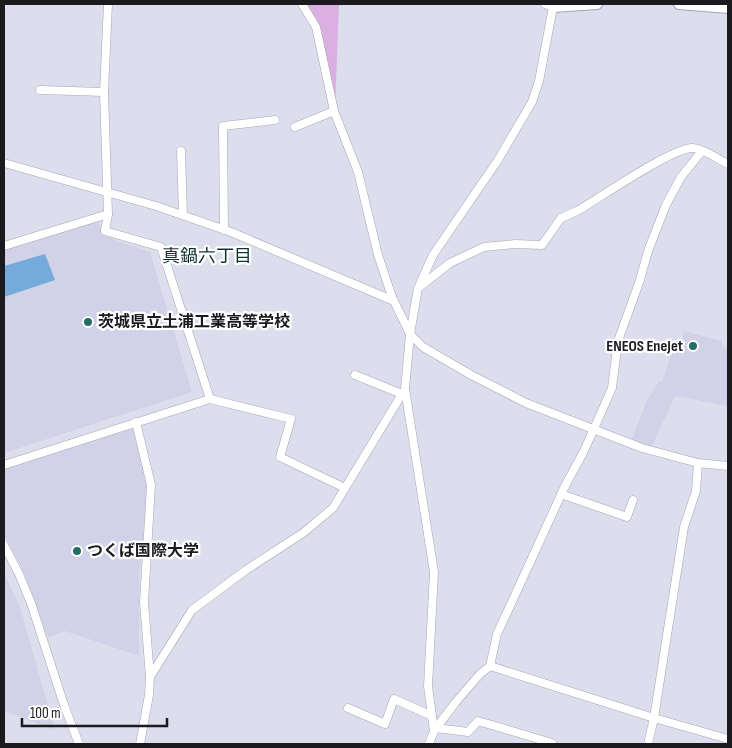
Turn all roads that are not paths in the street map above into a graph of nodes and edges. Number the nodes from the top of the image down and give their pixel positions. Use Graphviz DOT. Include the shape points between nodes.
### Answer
graph roads {
  1 [pos="108,4"];
  2 [pos="302,4"];
  3 [pos="597,4"];
  4 [pos="679,4"];
  5 [pos="549,5"];
  6 [pos="728,8"];
  7 [pos="40,90"];
  8 [pos="104,92"];
  9 [pos="334,111"];
  10 [pos="276,120"];
  11 [pos="295,127"];
  12 [pos="181,151"];
  13 [pos="702,151"];
  14 [pos="4,163"];
  15 [pos="728,164"];
  16 [pos="108,193"];
  17 [pos="108,214"];
  18 [pos="183,215"];
  19 [pos="224,230"];
  20 [pos="4,246"];
  21 [pos="418,288"];
  22 [pos="394,301"];
  23 [pos="410,334"];
  24 [pos="355,375"];
  25 [pos="404,392"];
  26 [pos="210,399"];
  27 [pos="136,422"];
  28 [pos="594,430"];
  29 [pos="698,463"];
  30 [pos="4,465"];
  31 [pos="728,466"];
  32 [pos="345,488"];
  33 [pos="561,494"];
  34 [pos="633,500"];
  35 [pos="4,545"];
  36 [pos="490,666"];
  37 [pos="150,677"];
  38 [pos="348,708"];
  39 [pos="432,716"];
  40 [pos="654,718"];
  41 [pos="435,729"];
  42 [pos="728,739"];
  43 [pos="552,743"];
  44 [pos="78,744"];
  45 [pos="140,744"];
  46 [pos="429,744"];
  47 [pos="648,744"];
  1 -- 8 [label="street"];
  2 -- 9 [label="street" via="316,27"];
  3 -- 5 [label="street"];
  4 -- 6 [label="street"];
  5 -- 21 [label="street" via="539,81 532,102 498,160 433,255"];
  7 -- 8 [label="street"];
  8 -- 16 [label="street"];
  9 -- 11 [label="street"];
  9 -- 22 [label="street" via="358,172 378,255"];
  10 -- 19 [label="street" via="223,126"];
  12 -- 18 [label="street"];
  13 -- 15 [label="street"];
  13 -- 21 [label="street" via="692,148 671,154 561,218 542,245 484,247 450,263"];
  13 -- 28 [label="street" via="681,177 662,214 618,341 612,388"];
  14 -- 16 [label="street"];
  16 -- 17 [label="street"];
  16 -- 18 [label="street"];
  17 -- 20 [label="street"];
  17 -- 26 [label="street" via="106,231 161,247"];
  18 -- 19 [label="street"];
  19 -- 22 [label="street"];
  21 -- 23 [label="street"];
  22 -- 23 [label="street"];
  23 -- 25 [label="street"];
  23 -- 28 [label="street" via="423,347 473,376 526,403"];
  24 -- 25 [label="street"];
  25 -- 32 [label="street"];
  25 -- 39 [label="street" via="434,572 428,686"];
  26 -- 27 [label="street"];
  26 -- 32 [label="street" via="291,419 280,457"];
  27 -- 30 [label="street"];
  27 -- 37 [label="street" via="151,485 144,602"];
  28 -- 29 [label="street" via="642,448"];
  28 -- 33 [label="street"];
  29 -- 31 [label="street"];
  29 -- 40 [label="street" via="696,491 684,527"];
  32 -- 37 [label="street" via="333,508 303,533 192,610"];
  33 -- 34 [label="street" via="627,517"];
  33 -- 36 [label="street" via="497,634"];
  35 -- 44 [label="street" via="31,603"];
  36 -- 40 [label="street"];
  36 -- 41 [label="street"];
  37 -- 45 [label="street"];
  38 -- 39 [label="street" via="385,724 394,699"];
  39 -- 41 [label="street"];
  40 -- 42 [label="street"];
  40 -- 47 [label="street"];
  41 -- 43 [label="street" via="468,732 478,721"];
  41 -- 46 [label="street"];
}
